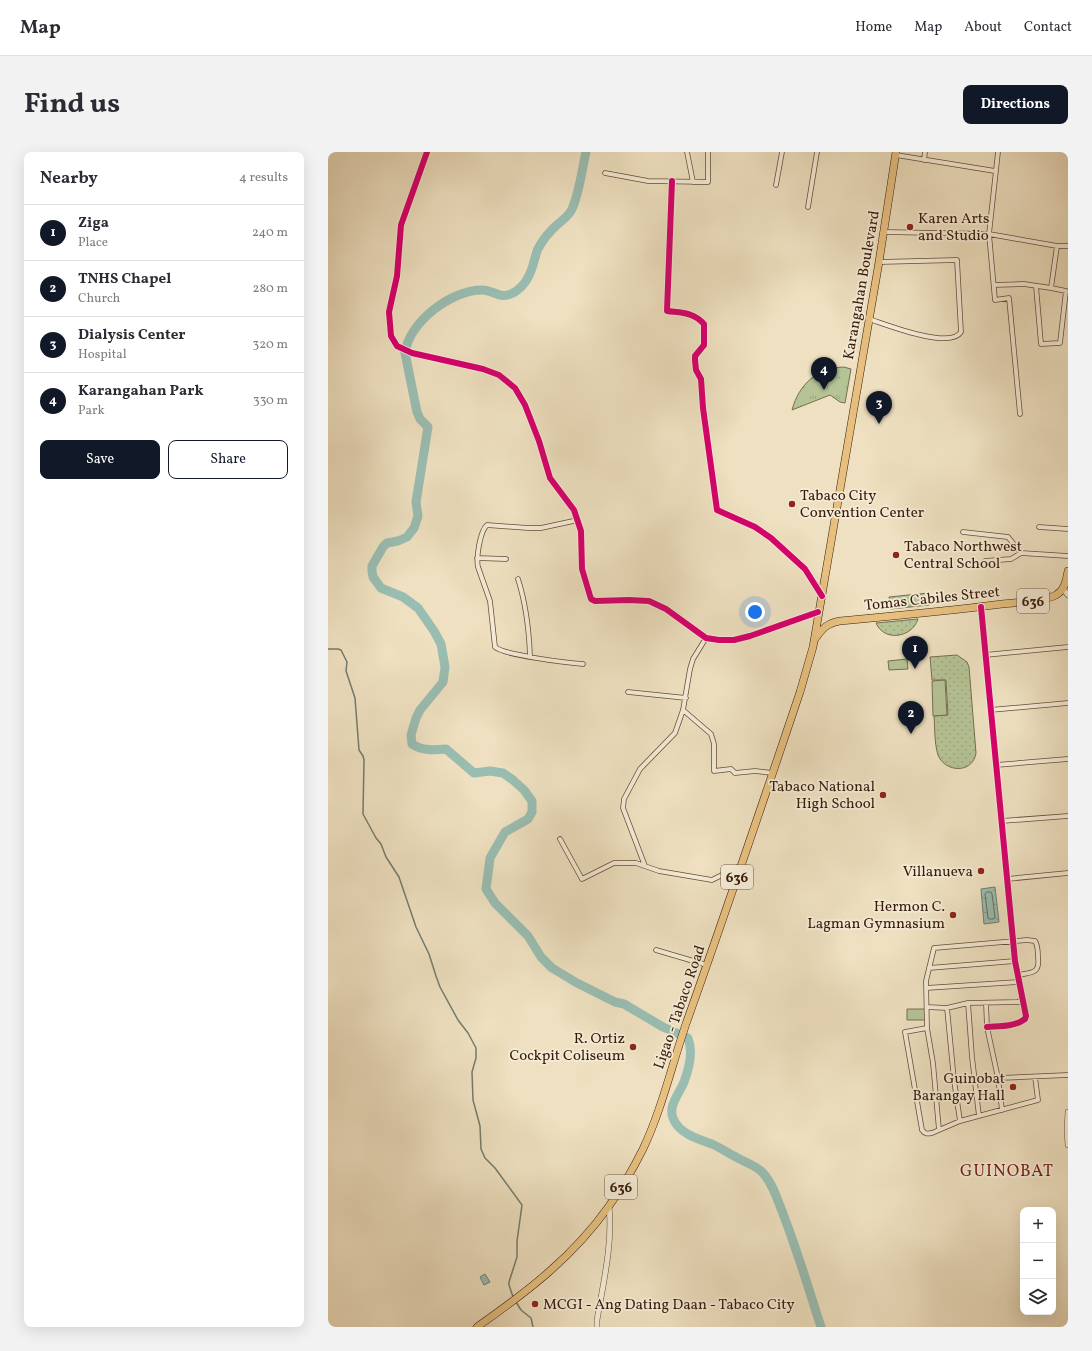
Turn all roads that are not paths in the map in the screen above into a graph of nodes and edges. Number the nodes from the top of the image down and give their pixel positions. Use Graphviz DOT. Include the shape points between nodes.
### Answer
graph roads {
  1 [pos="427,152"];
  2 [pos="687,152"];
  3 [pos="708,152"];
  4 [pos="782,152"];
  5 [pos="817,152"];
  6 [pos="925,152"];
  7 [pos="998,152"];
  8 [pos="896,154"];
  9 [pos="924,160"];
  10 [pos="995,170"];
  11 [pos="605,173"];
  12 [pos="672,181"];
  13 [pos="693,182"];
  14 [pos="776,184"];
  15 [pos="808,207"];
  16 [pos="884,232"];
  17 [pos="989,234"];
  18 [pos="1057,246"];
  19 [pos="1068,246"];
  20 [pos="879,262"];
  21 [pos="994,285"];
  22 [pos="1036,286"];
  23 [pos="1051,288"];
  24 [pos="869,319"];
  25 [pos="1020,414"];
  26 [pos="578,520"];
  27 [pos="1038,527"];
  28 [pos="1068,529"];
  29 [pos="964,532"];
  30 [pos="1021,554"];
  31 [pos="1068,556"];
  32 [pos="477,558"];
  33 [pos="506,558"];
  34 [pos="985,561"];
  35 [pos="1068,572"];
  36 [pos="518,579"];
  37 [pos="1063,588"];
  38 [pos="1068,595"];
  39 [pos="822,596"];
  40 [pos="982,607"];
  41 [pos="818,612"];
  42 [pos="831,622"];
  43 [pos="706,638"];
  44 [pos="814,640"];
  45 [pos="1068,647"];
  46 [pos="986,655"];
  47 [pos="530,656"];
  48 [pos="582,664"];
  49 [pos="628,692"];
  50 [pos="686,698"];
  51 [pos="1068,703"];
  52 [pos="684,710"];
  53 [pos="990,710"];
  54 [pos="1068,759"];
  55 [pos="996,765"];
  56 [pos="772,773"];
  57 [pos="1068,816"];
  58 [pos="1001,822"];
  59 [pos="560,839"];
  60 [pos="645,866"];
  61 [pos="741,866"];
  62 [pos="1068,873"];
  63 [pos="1007,879"];
  64 [pos="1014,942"];
  65 [pos="656,950"];
  66 [pos="1015,961"];
  67 [pos="707,965"];
  68 [pos="929,968"];
  69 [pos="1019,975"];
  70 [pos="1019,982"];
  71 [pos="926,988"];
  72 [pos="1022,998"];
  73 [pos="968,1003"];
  74 [pos="986,1003"];
  75 [pos="927,1007"];
  76 [pos="947,1008"];
  77 [pos="987,1027"];
  78 [pos="927,1028"];
  79 [pos="1068,1075"];
  80 [pos="1035,1077"];
  81 [pos="998,1078"];
  82 [pos="1002,1110"];
  83 [pos="1068,1112"];
  84 [pos="979,1116"];
  85 [pos="960,1121"];
  86 [pos="939,1130"];
  87 [pos="1068,1145"];
  88 [pos="609,1206"];
  89 [pos="478,1327"];
  90 [pos="597,1327"];
  1 -- 26 [label="street" via="401,225 397,276 389,312 391,336 397,346 412,353 483,369 506,379 525,405 550,478 574,510"];
  2 -- 13 [label="street"];
  3 -- 13 [label="street" via="708,182"];
  4 -- 14 [label="street"];
  5 -- 15 [label="street"];
  6 -- 9 [label="street"];
  7 -- 10 [label="street"];
  8 -- 9 [label="street"];
  8 -- 16 [label="main road, Karangahan Boulevard / 636"];
  9 -- 10 [label="street"];
  10 -- 17 [label="street"];
  11 -- 12 [label="street" via="648,181"];
  12 -- 13 [label="street"];
  12 -- 39 [label="street" via="667,311 689,314 704,324 704,345 694,360 701,379 717,510 771,538 805,569"];
  16 -- 17 [label="street"];
  16 -- 20 [label="main road, Karangahan Boulevard / 636"];
  17 -- 18 [label="street"];
  17 -- 21 [label="street"];
  18 -- 19 [label="street"];
  18 -- 23 [label="street"];
  20 -- 24 [label="main road, Karangahan Boulevard / 636"];
  20 -- 24 [label="street" via="957,260 960,332 954,338 933,338"];
  21 -- 22 [label="street"];
  21 -- 25 [label="street" via="995,300 1009,298"];
  22 -- 23 [label="street"];
  22 -- 23 [label="street" via="1041,344 1060,343 1066,291"];
  24 -- 39 [label="main road, Karangahan Boulevard / 636"];
  26 -- 32 [label="street" via="541,528 487,525 483,529"];
  26 -- 43 [label="street" via="581,531 582,569 590,598 595,601 649,601"];
  27 -- 28 [label="street"];
  29 -- 30 [label="street" via="1008,537"];
  30 -- 31 [label="street"];
  30 -- 34 [label="street" via="1011,559"];
  32 -- 33 [label="street"];
  32 -- 47 [label="street" via="490,601 495,648"];
  35 -- 37 [label="main road, 636"];
  36 -- 47 [label="street" via="530,639"];
  37 -- 38 [label="street"];
  37 -- 40 [label="main road, Tomas Cabiles Street / 636" via="1056,595 1044,599"];
  39 -- 41 [label="main road, Karangahan Boulevard / 636"];
  40 -- 42 [label="main road, Tomas Cabiles Street / 636"];
  40 -- 46 [label="street"];
  41 -- 42 [label="main road" via="823,619"];
  41 -- 43 [label="street" via="734,640"];
  41 -- 44 [label="main road, Ligao - Tabaco Road / 636"];
  42 -- 44 [label="main road, Ligao - Tabaco Road / 636"];
  43 -- 50 [label="street" via="693,659"];
  44 -- 56 [label="main road, Ligao - Tabaco Road / 636" via="800,692"];
  45 -- 46 [label="street"];
  46 -- 53 [label="street"];
  47 -- 48 [label="street"];
  49 -- 50 [label="street"];
  50 -- 52 [label="street"];
  51 -- 53 [label="street"];
  52 -- 56 [label="street" via="711,734 714,744 714,771 731,769 735,773"];
  52 -- 60 [label="street" via="675,734 640,769 624,799 623,808"];
  53 -- 55 [label="street"];
  54 -- 55 [label="street"];
  55 -- 58 [label="street"];
  56 -- 61 [label="main road, Ligao - Tabaco Road / 636"];
  57 -- 58 [label="street"];
  58 -- 63 [label="street"];
  59 -- 60 [label="street" via="582,879 614,863"];
  60 -- 61 [label="street" via="659,871 712,880"];
  61 -- 67 [label="main road, Ligao - Tabaco Road / 636"];
  62 -- 63 [label="street"];
  63 -- 64 [label="street"];
  64 -- 66 [label="street"];
  64 -- 68 [label="street" via="934,948"];
  64 -- 69 [label="street" via="1035,941 1037,948 1038,969"];
  65 -- 67 [label="street"];
  66 -- 68 [label="street"];
  66 -- 69 [label="street"];
  67 -- 88 [label="main road, Ligao - Tabaco Road / 636" via="643,1149"];
  68 -- 71 [label="street"];
  69 -- 70 [label="street"];
  70 -- 71 [label="street"];
  70 -- 72 [label="street"];
  71 -- 75 [label="street"];
  72 -- 74 [label="street" via="1019,1002"];
  72 -- 77 [label="street" via="1026,1016 1024,1020 1011,1025"];
  73 -- 74 [label="street"];
  73 -- 76 [label="street"];
  73 -- 84 [label="street"];
  74 -- 77 [label="street"];
  75 -- 76 [label="street"];
  75 -- 78 [label="street"];
  76 -- 85 [label="street"];
  77 -- 81 [label="street"];
  78 -- 86 [label="street"];
  78 -- 86 [label="street" via="905,1032 922,1130 928,1134"];
  79 -- 80 [label="street"];
  80 -- 81 [label="street"];
  80 -- 82 [label="street" via="1038,1100"];
  81 -- 82 [label="street"];
  82 -- 84 [label="street"];
  83 -- 87 [label="street"];
  84 -- 85 [label="street"];
  85 -- 86 [label="street"];
  88 -- 89 [label="main road, Ligao - Tabaco Road / 636" via="579,1244 536,1285"];
  88 -- 90 [label="street" via="609,1243"];
}
